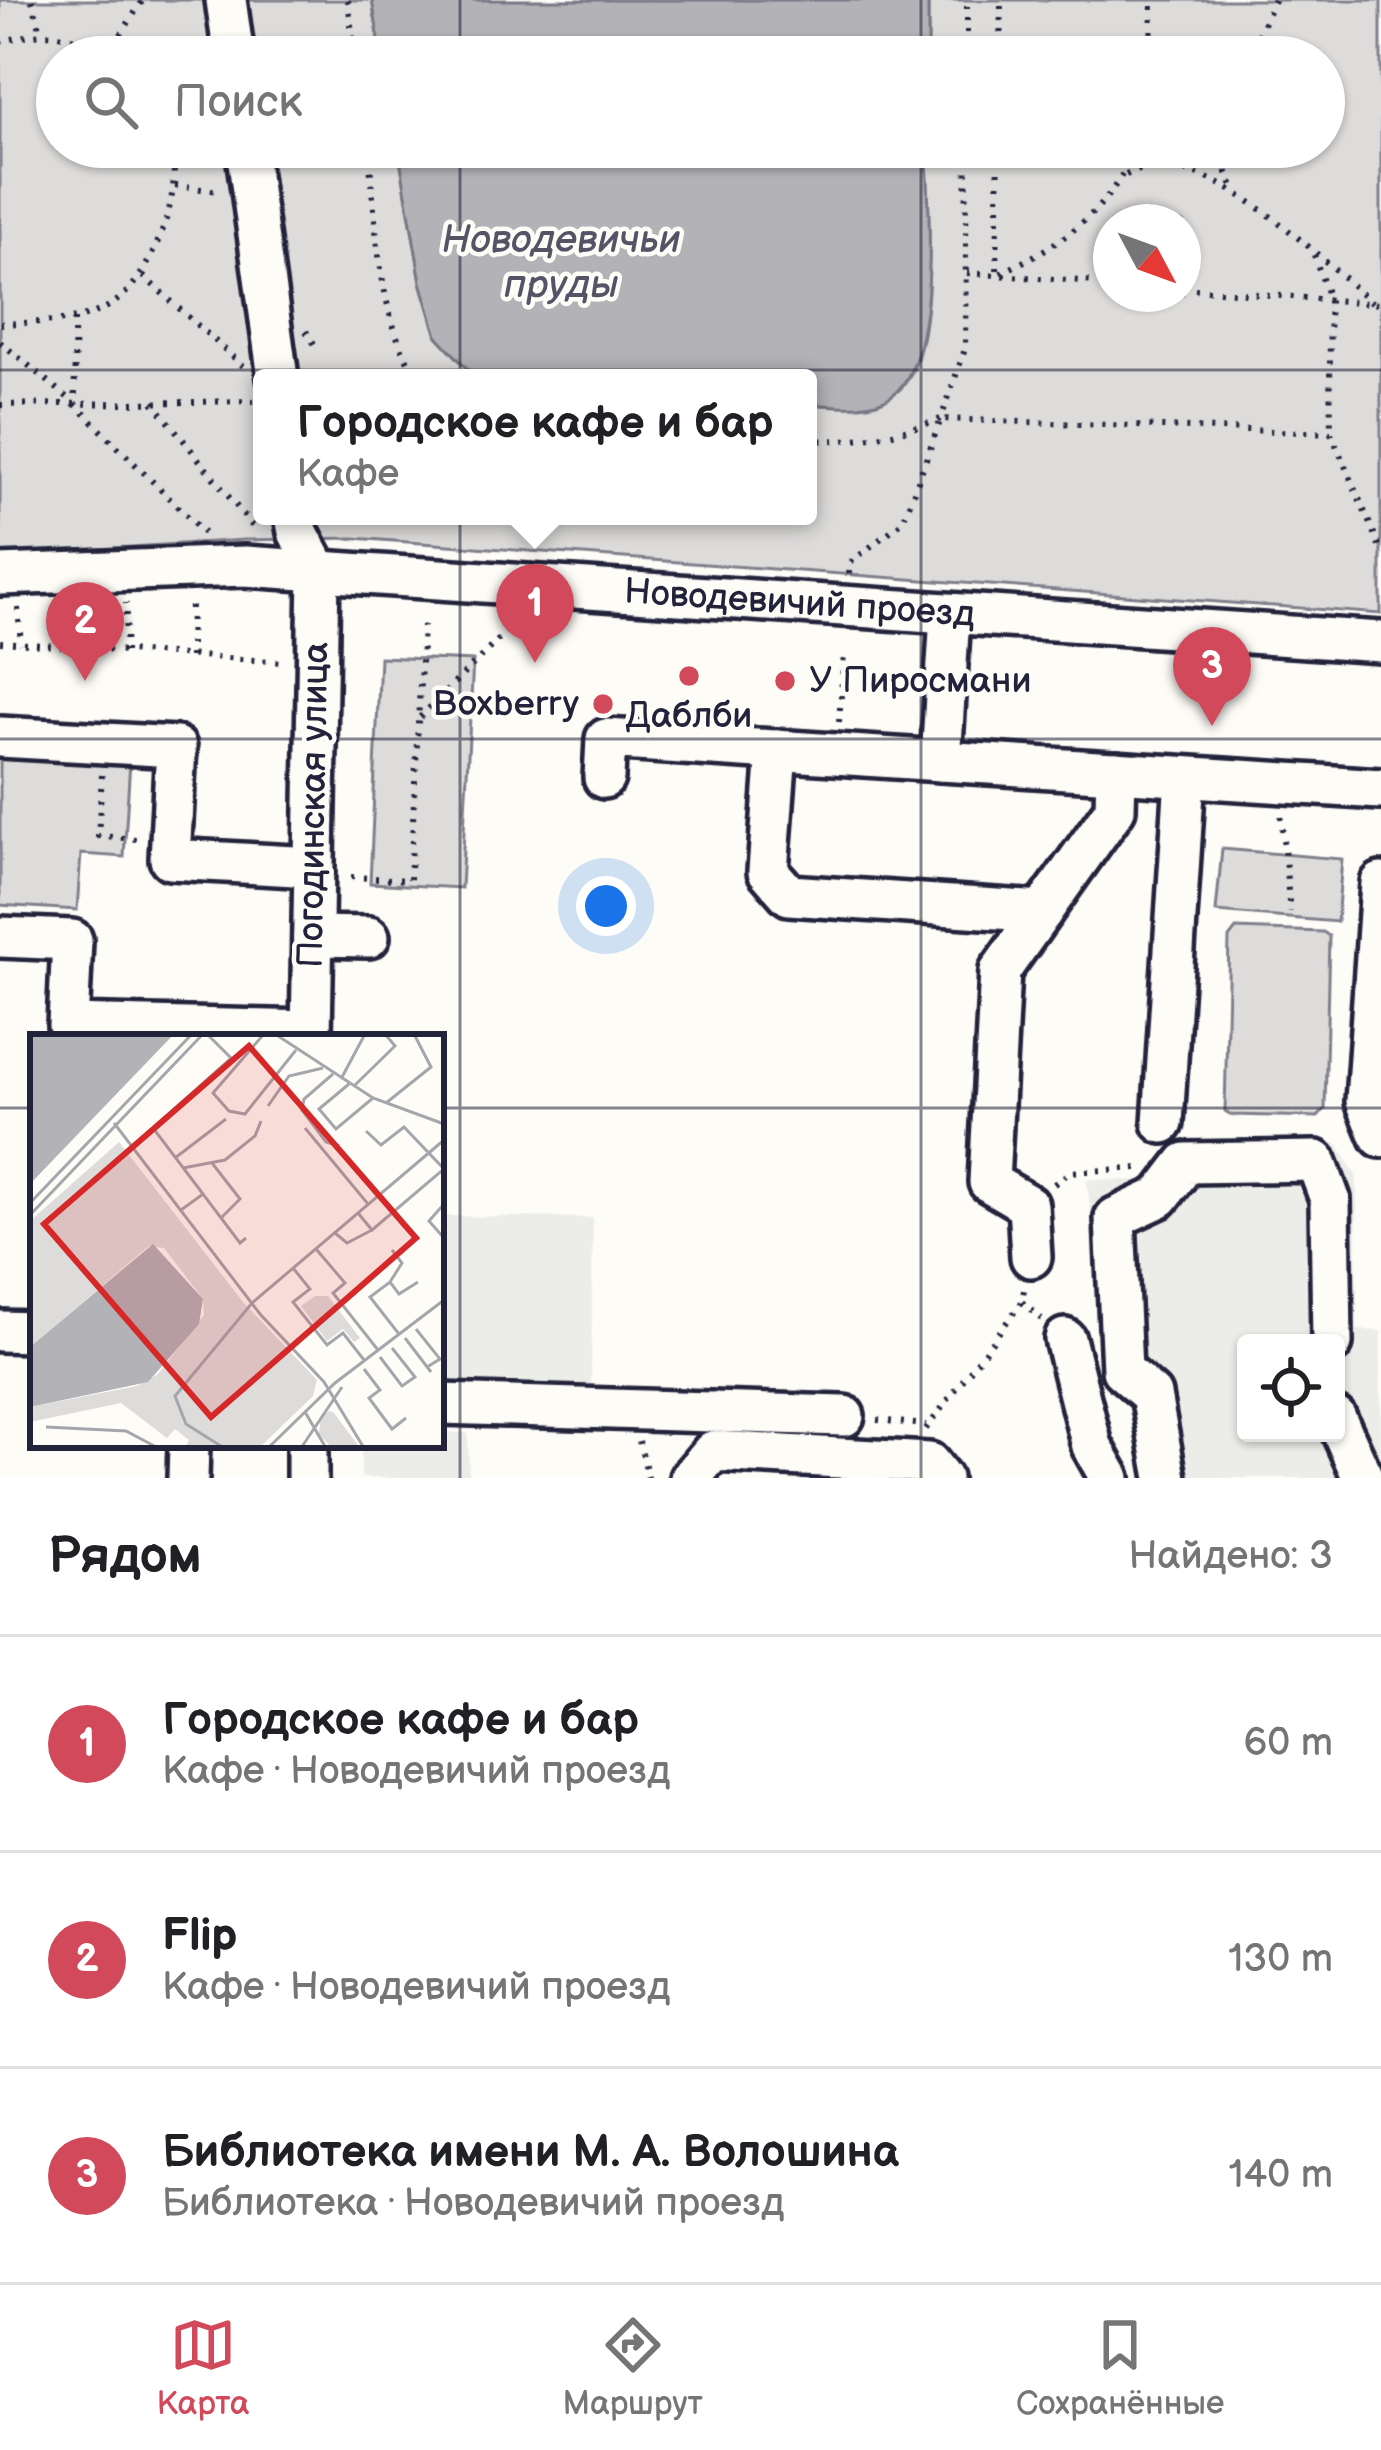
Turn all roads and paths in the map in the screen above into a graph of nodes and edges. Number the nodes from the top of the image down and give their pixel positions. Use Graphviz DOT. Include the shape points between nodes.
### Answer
graph roads {
  1 [pos="32,0"];
  2 [pos="142,0"];
  3 [pos="226,0"];
  4 [pos="348,0"];
  5 [pos="967,0"];
  6 [pos="1001,0"];
  7 [pos="1152,0"];
  8 [pos="1274,0"];
  9 [pos="41,31"];
  10 [pos="62,36"];
  11 [pos="121,36"];
  12 [pos="230,36"];
  13 [pos="353,36"];
  14 [pos="967,36"];
  15 [pos="1000,36"];
  16 [pos="1151,36"];
  17 [pos="1258,36"];
  18 [pos="0,42"];
  19 [pos="174,168"];
  20 [pos="249,168"];
  21 [pos="371,168"];
  22 [pos="967,168"];
  23 [pos="999,168"];
  24 [pos="1127,168"];
  25 [pos="1141,168"];
  26 [pos="1174,168"];
  27 [pos="1227,168"];
  28 [pos="1123,177"];
  29 [pos="175,186"];
  30 [pos="1234,188"];
  31 [pos="252,194"];
  32 [pos="1314,255"];
  33 [pos="967,273"];
  34 [pos="997,274"];
  35 [pos="143,276"];
  36 [pos="1093,282"];
  37 [pos="1201,289"];
  38 [pos="1329,298"];
  39 [pos="1377,303"];
  40 [pos="74,320"];
  41 [pos="0,324"];
  42 [pos="0,342"];
  43 [pos="256,369"];
  44 [pos="261,369"];
  45 [pos="412,369"];
  46 [pos="253,400"];
  47 [pos="153,402"];
  48 [pos="75,404"];
  49 [pos="0,405"];
  50 [pos="941,419"];
  51 [pos="1331,433"];
  52 [pos="817,440"];
  53 [pos="297,525"];
  54 [pos="257,532"];
  55 [pos="206,535"];
  56 [pos="1381,550"];
  57 [pos="850,563"];
  58 [pos="319,572"];
  59 [pos="9,591"];
  60 [pos="191,602"];
  61 [pos="126,603"];
  62 [pos="950,615"];
  63 [pos="423,625"];
  64 [pos="507,631"];
  65 [pos="1381,642"];
  66 [pos="0,643"];
  67 [pos="21,644"];
  68 [pos="125,652"];
  69 [pos="844,654"];
  70 [pos="190,657"];
  71 [pos="286,663"];
  72 [pos="418,719"];
  73 [pos="0,737"];
  74 [pos="104,743"];
  75 [pos="777,750"];
  76 [pos="837,754"];
  77 [pos="941,761"];
  78 [pos="1116,772"];
  79 [pos="1185,776"];
  80 [pos="604,778"];
  81 [pos="1278,782"];
  82 [pos="1381,789"];
  83 [pos="171,841"];
  84 [pos="332,872"];
  85 [pos="1381,883"];
  86 [pos="1042,912"];
  87 [pos="1290,912"];
  88 [pos="0,937"];
  89 [pos="313,937"];
  90 [pos="369,937"];
  91 [pos="311,1034"];
  92 [pos="1163,1123"];
  93 [pos="1381,1137"];
  94 [pos="1028,1205"];
  95 [pos="1031,1257"];
  96 [pos="1022,1302"];
  97 [pos="0,1330"];
  98 [pos="30,1332"];
  99 [pos="1332,1334"];
  100 [pos="1065,1339"];
  101 [pos="444,1404"];
  102 [pos="844,1416"];
  103 [pos="1345,1438"];
  104 [pos="189,1448"];
  105 [pos="188,1478"];
  106 [pos="690,1478"];
  107 [pos="941,1478"];
  108 [pos="1110,1478"];
  109 [pos="1166,1478"];
  110 [pos="1363,1478"];
  1 -- 9 [label="path"];
  2 -- 11 [label="path"];
  3 -- 12 [label="street"];
  4 -- 13 [label="path"];
  5 -- 14 [label="path"];
  6 -- 15 [label="path"];
  7 -- 16 [label="path"];
  8 -- 17 [label="path"];
  9 -- 10 [label="path"];
  9 -- 18 [label="path"];
  19 -- 29 [label="path"];
  20 -- 31 [label="street"];
  21 -- 45 [label="path" via="391,321"];
  22 -- 33 [label="path"];
  23 -- 34 [label="path"];
  24 -- 28 [label="path"];
  25 -- 28 [label="path"];
  26 -- 30 [label="path"];
  27 -- 30 [label="path"];
  28 -- 34 [label="path" via="1052,248"];
  29 -- 31 [label="path"];
  29 -- 35 [label="path"];
  30 -- 32 [label="path"];
  31 -- 44 [label="street"];
  32 -- 38 [label="path"];
  32 -- 39 [label="path"];
  33 -- 34 [label="path"];
  33 -- 50 [label="path" via="965,349"];
  34 -- 36 [label="path"];
  35 -- 40 [label="path" via="116,303"];
  35 -- 43 [label="path"];
  37 -- 38 [label="path"];
  38 -- 39 [label="path"];
  38 -- 51 [label="path"];
  40 -- 41 [label="path"];
  40 -- 48 [label="path"];
  42 -- 48 [label="path"];
  46 -- 47 [label="path"];
  47 -- 48 [label="path"];
  47 -- 54 [label="path"];
  48 -- 49 [label="path"];
  48 -- 55 [label="path"];
  50 -- 51 [label="path"];
  50 -- 52 [label="path" via="888,437"];
  50 -- 57 [label="path" via="903,521"];
  51 -- 56 [label="path"];
  53 -- 58 [label="street"];
  58 -- 59 [label="street, Новодевичий проезд" via="245,566"];
  58 -- 62 [label="street, Новодевичий проезд"];
  58 -- 84 [label="street, Погодинская улица"];
  59 -- 67 [label="path"];
  60 -- 70 [label="path"];
  61 -- 68 [label="path"];
  62 -- 65 [label="street, Новодевичий проезд"];
  62 -- 77 [label="street"];
  63 -- 72 [label="path"];
  64 -- 72 [label="path"];
  66 -- 67 [label="path"];
  67 -- 68 [label="path"];
  68 -- 70 [label="path"];
  69 -- 76 [label="path"];
  70 -- 71 [label="path"];
  72 -- 84 [label="path" via="410,880"];
  73 -- 74 [label="street"];
  74 -- 83 [label="street" via="176,747"];
  74 -- 83 [label="path" via="98,836"];
  75 -- 76 [label="street"];
  75 -- 80 [label="street" via="607,739"];
  75 -- 86 [label="street" via="769,871 789,895"];
  76 -- 77 [label="street"];
  77 -- 78 [label="street"];
  78 -- 79 [label="street"];
  78 -- 86 [label="street" via="1115,809"];
  79 -- 81 [label="street"];
  79 -- 92 [label="street"];
  81 -- 82 [label="street"];
  81 -- 87 [label="path"];
  83 -- 84 [label="street" via="170,859"];
  84 -- 89 [label="street, Погодинская улица"];
  85 -- 93 [label="street" via="1366,1101"];
  86 -- 94 [label="street" via="1000,971 988,1182"];
  88 -- 91 [label="street" via="71,940 68,1025"];
  89 -- 90 [label="street"];
  89 -- 91 [label="street, Погодинская улица"];
  92 -- 94 [label="path" via="1148,1168 1070,1172"];
  94 -- 95 [label="street"];
  96 -- 102 [label="path" via="926,1425"];
  97 -- 98 [label="street"];
  99 -- 109 [label="street" via="1330,1199 1316,1161 1186,1163 1160,1197 1115,1218 1123,1370 1151,1396"];
  100 -- 108 [label="street" via="1092,1446"];
  101 -- 102 [label="street"];
  103 -- 110 [label="street"];
  104 -- 105 [label="street"];
  106 -- 107 [label="street" via="713,1451 929,1463"];
}
